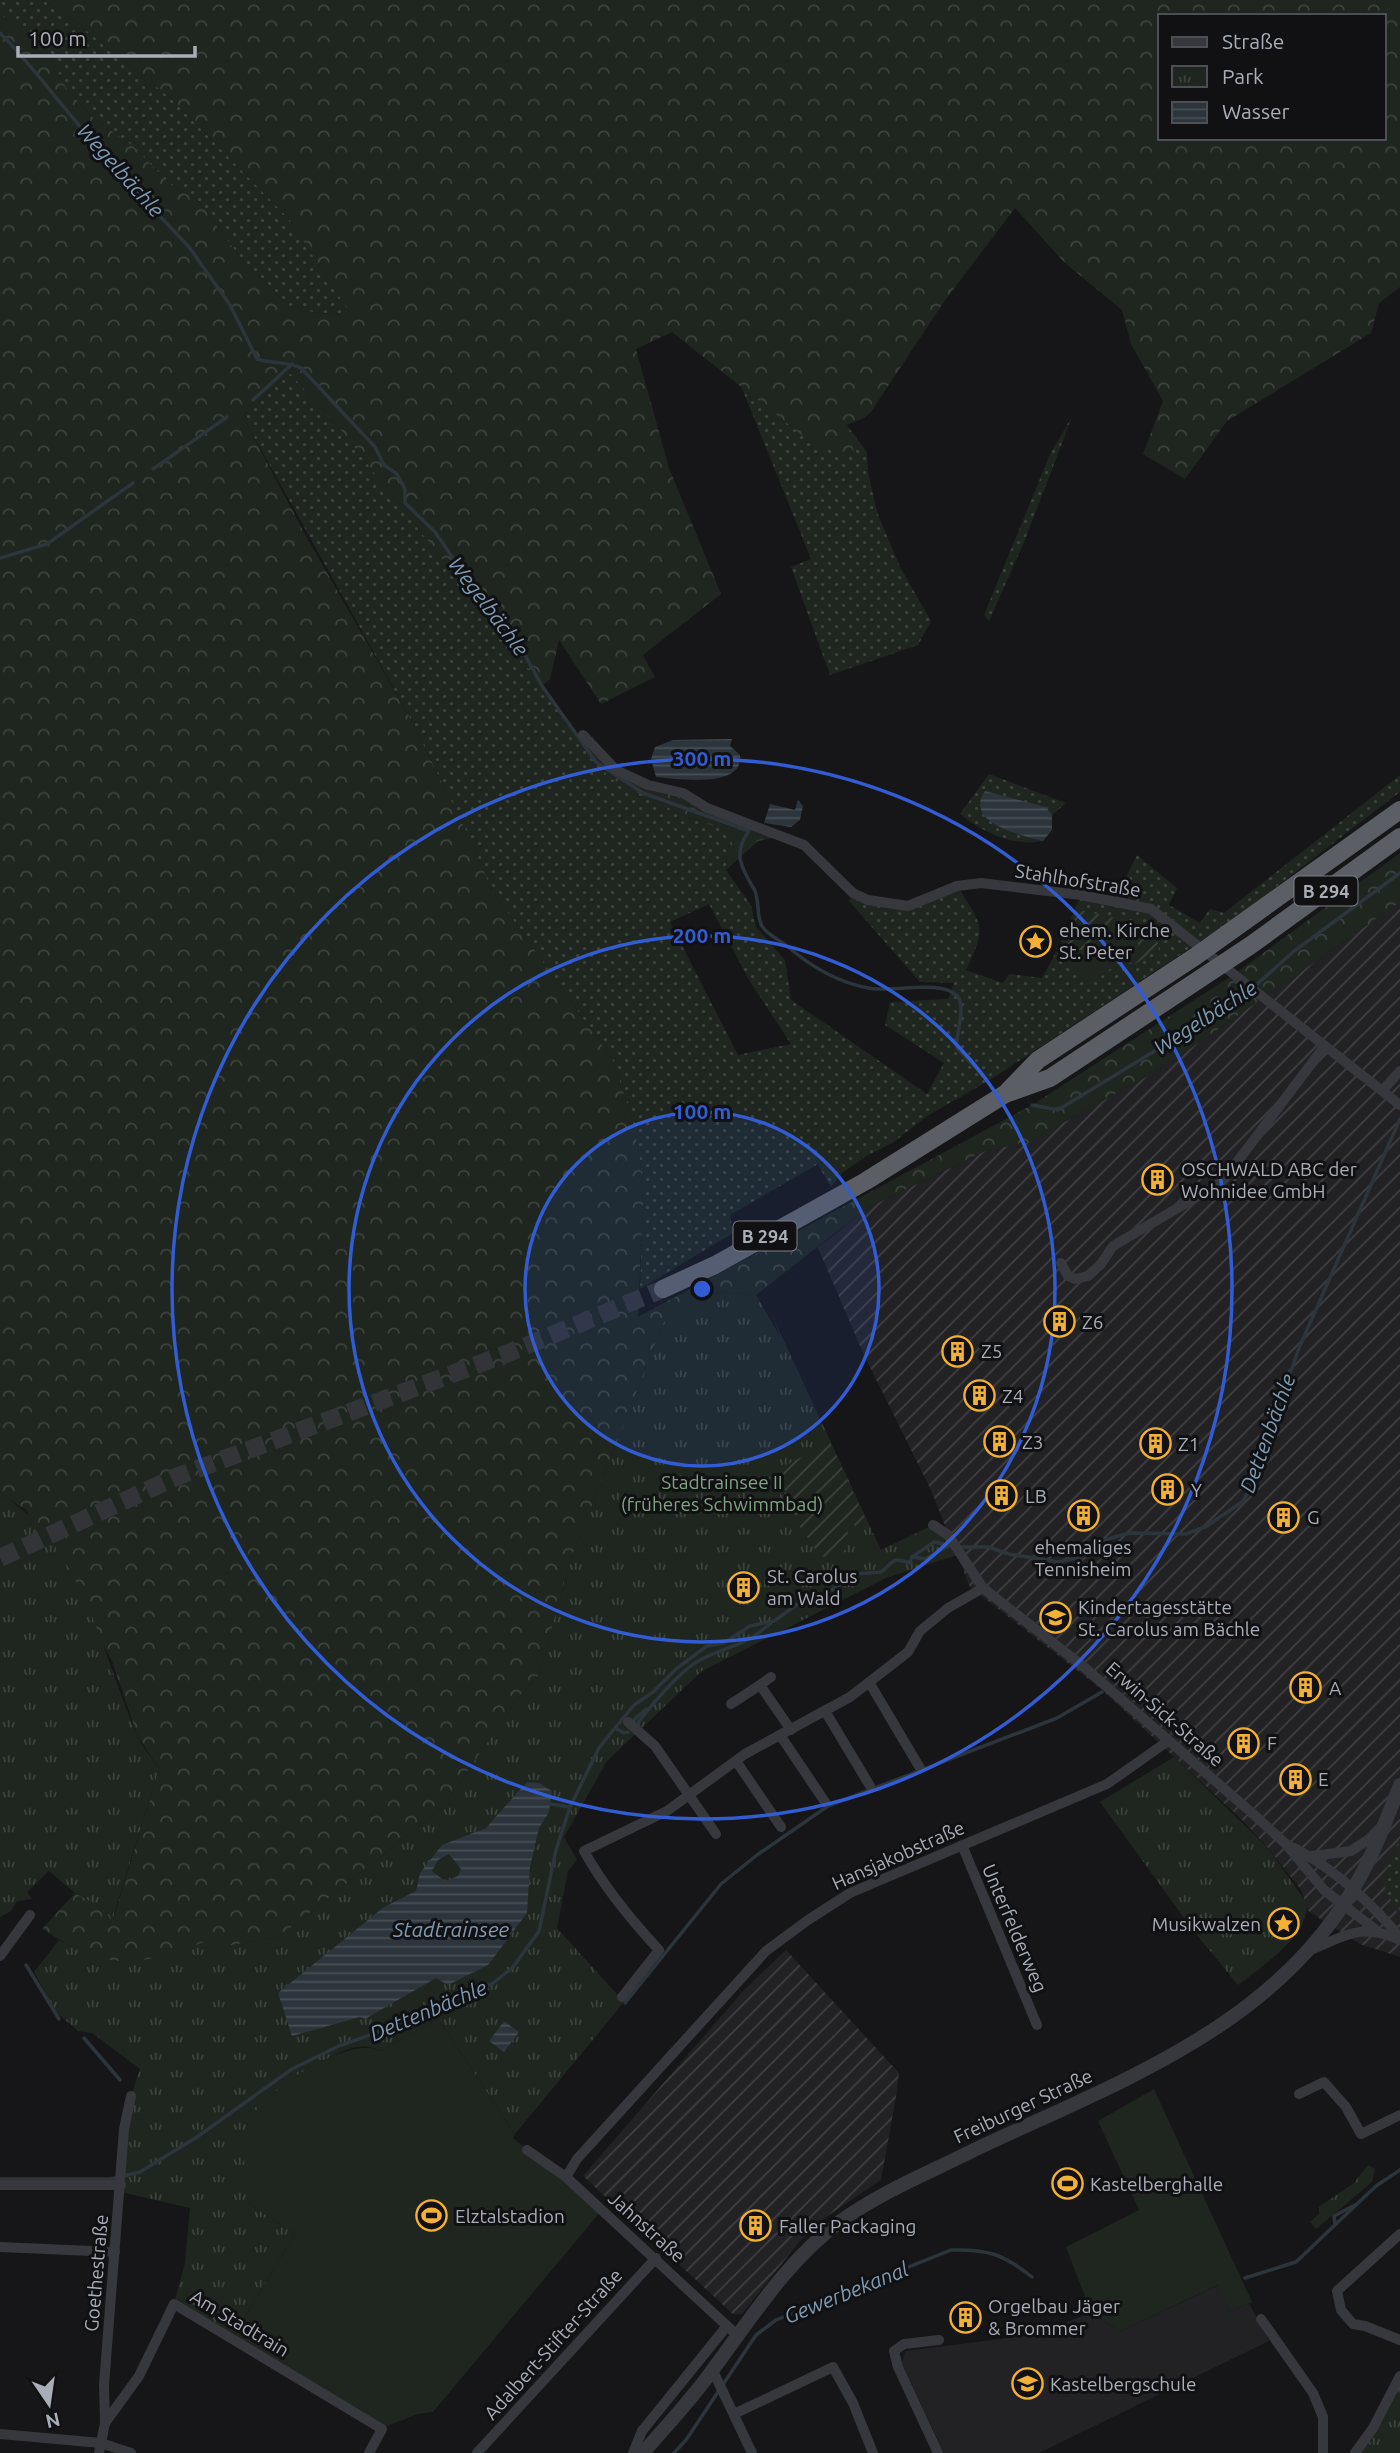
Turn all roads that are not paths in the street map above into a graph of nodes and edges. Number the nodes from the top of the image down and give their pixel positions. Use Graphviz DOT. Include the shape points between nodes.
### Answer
graph roads {
  1 [pos="583,735"];
  2 [pos="1400,810"];
  3 [pos="1400,837"];
  4 [pos="1324,1047"];
  5 [pos="1400,1071"];
  6 [pos="1383,1090"];
  7 [pos="1005,1094"];
  8 [pos="1399,1103"];
  9 [pos="1061,1263"];
  10 [pos="663,1289"];
  11 [pos="933,1525"];
  12 [pos="983,1588"];
  13 [pos="771,1677"];
  14 [pos="869,1682"];
  15 [pos="760,1685"];
  16 [pos="731,1704"];
  17 [pos="825,1711"];
  18 [pos="628,1723"];
  19 [pos="785,1733"];
  20 [pos="1168,1741"];
  21 [pos="736,1761"];
  22 [pos="920,1768"];
  23 [pos="1400,1785"];
  24 [pos="870,1786"];
  25 [pos="691,1795"];
  26 [pos="825,1802"];
  27 [pos="781,1828"];
  28 [pos="1381,1831"];
  29 [pos="716,1834"];
  30 [pos="1286,1844"];
  31 [pos="962,1845"];
  32 [pos="1312,1856"];
  33 [pos="1353,1890"];
  34 [pos="1343,1906"];
  35 [pos="30,1915"];
  36 [pos="1376,1930"];
  37 [pos="1400,1939"];
  38 [pos="1308,1951"];
  39 [pos="0,1956"];
  40 [pos="622,1997"];
  41 [pos="1037,2025"];
  42 [pos="1299,2094"];
  43 [pos="131,2096"];
  44 [pos="1400,2115"];
  45 [pos="527,2150"];
  46 [pos="566,2177"];
  47 [pos="121,2180"];
  48 [pos="0,2185"];
  49 [pos="1400,2234"];
  50 [pos="0,2248"];
  51 [pos="115,2252"];
  52 [pos="656,2258"];
  53 [pos="178,2291"];
  54 [pos="174,2304"];
  55 [pos="1261,2319"];
  56 [pos="733,2331"];
  57 [pos="939,2340"];
  58 [pos="1400,2340"];
  59 [pos="716,2376"];
  60 [pos="1400,2376"];
  61 [pos="734,2414"];
  62 [pos="105,2423"];
  63 [pos="0,2434"];
  64 [pos="100,2448"];
  65 [pos="131,2453"];
  66 [pos="369,2453"];
  67 [pos="477,2453"];
  68 [pos="633,2453"];
  69 [pos="643,2453"];
  70 [pos="752,2453"];
  71 [pos="873,2453"];
  72 [pos="939,2453"];
  73 [pos="1323,2453"];
  74 [pos="1354,2453"];
  1 -- 4 [label="street, Stahlhofstraße" via="609,765 624,774 683,793 707,808 804,845 853,893 868,900 908,906 957,886 993,885 1151,909"];
  2 -- 7 [label="highway, B 294" via="1196,956 1038,1060"];
  3 -- 7 [label="highway, B 294" via="1251,945 1050,1078"];
  4 -- 6 [label="street, Stahlhofstraße"];
  4 -- 9 [label="street" via="1222,1182 1113,1246 1088,1276 1068,1276"];
  5 -- 6 [label="street"];
  6 -- 8 [label="street, Stahlhofstraße"];
  7 -- 10 [label="highway, B 294" via="866,1181"];
  11 -- 12 [label="street, Erwin-Sick-Straße" via="948,1535"];
  12 -- 14 [label="street" via="920,1631 908,1652"];
  12 -- 20 [label="street, Erwin-Sick-Straße"];
  13 -- 15 [label="street"];
  14 -- 17 [label="street"];
  14 -- 22 [label="street"];
  15 -- 16 [label="street"];
  15 -- 19 [label="street"];
  17 -- 19 [label="street"];
  17 -- 24 [label="street"];
  18 -- 25 [label="street" via="655,1746"];
  19 -- 21 [label="street"];
  19 -- 26 [label="street"];
  20 -- 30 [label="street, Erwin-Sick-Straße"];
  20 -- 31 [label="street, Hansjakobstraße" via="1107,1784"];
  21 -- 25 [label="street"];
  21 -- 27 [label="street"];
  23 -- 28 [label="street, Freiburger Straße"];
  25 -- 29 [label="street"];
  25 -- 40 [label="street" via="584,1852 659,1950"];
  28 -- 32 [label="street" via="1351,1851"];
  28 -- 33 [label="street, Freiburger Straße"];
  30 -- 32 [label="street, Erwin-Sick-Straße"];
  30 -- 34 [label="street, Erwin-Sick-Straße" via="1315,1881"];
  31 -- 41 [label="street, Unterfelderweg"];
  31 -- 46 [label="street, Hansjakobstraße" via="850,1893 766,1951 577,2159"];
  32 -- 33 [label="street, Erwin-Sick-Straße"];
  33 -- 34 [label="street, Freiburger Straße"];
  33 -- 37 [label="street, Erwin-Sick-Straße" via="1369,1901"];
  34 -- 36 [label="street, Erwin-Sick-Straße"];
  34 -- 38 [label="street, Freiburger Straße"];
  35 -- 39 [label="street"];
  36 -- 37 [label="street, Erwin-Sick-Straße"];
  36 -- 38 [label="street" via="1351,1933"];
  38 -- 56 [label="street, Freiburger Straße" via="1268,1992 1196,2043 904,2184 842,2220"];
  42 -- 44 [label="street" via="1324,2082 1362,2134"];
  43 -- 47 [label="street, Goethestraße" via="124,2124"];
  45 -- 46 [label="street, Jahnstraße"];
  46 -- 52 [label="street, Jahnstraße"];
  47 -- 48 [label="street"];
  47 -- 51 [label="street, Goethestraße"];
  49 -- 58 [label="street" via="1337,2291 1341,2310 1353,2325"];
  50 -- 51 [label="street"];
  51 -- 62 [label="street, Goethestraße"];
  52 -- 56 [label="street, Jahnstraße"];
  52 -- 67 [label="street, Adalbert-Stifter-Straße"];
  53 -- 54 [label="street"];
  54 -- 62 [label="street, Am Stadtrain" via="139,2376"];
  54 -- 66 [label="street, Am Stadtrain" via="382,2429"];
  55 -- 73 [label="street" via="1313,2393 1323,2417"];
  56 -- 59 [label="street, Freiburger Straße"];
  56 -- 68 [label="street, Freiburger Straße" via="642,2431"];
  57 -- 72 [label="street" via="904,2344 894,2351"];
  59 -- 61 [label="street"];
  59 -- 69 [label="street, Freiburger Straße"];
  60 -- 74 [label="street"];
  61 -- 70 [label="street"];
  61 -- 71 [label="street" via="833,2367"];
  62 -- 64 [label="street, Goethestraße"];
  63 -- 64 [label="street"];
  64 -- 65 [label="street"];
}
